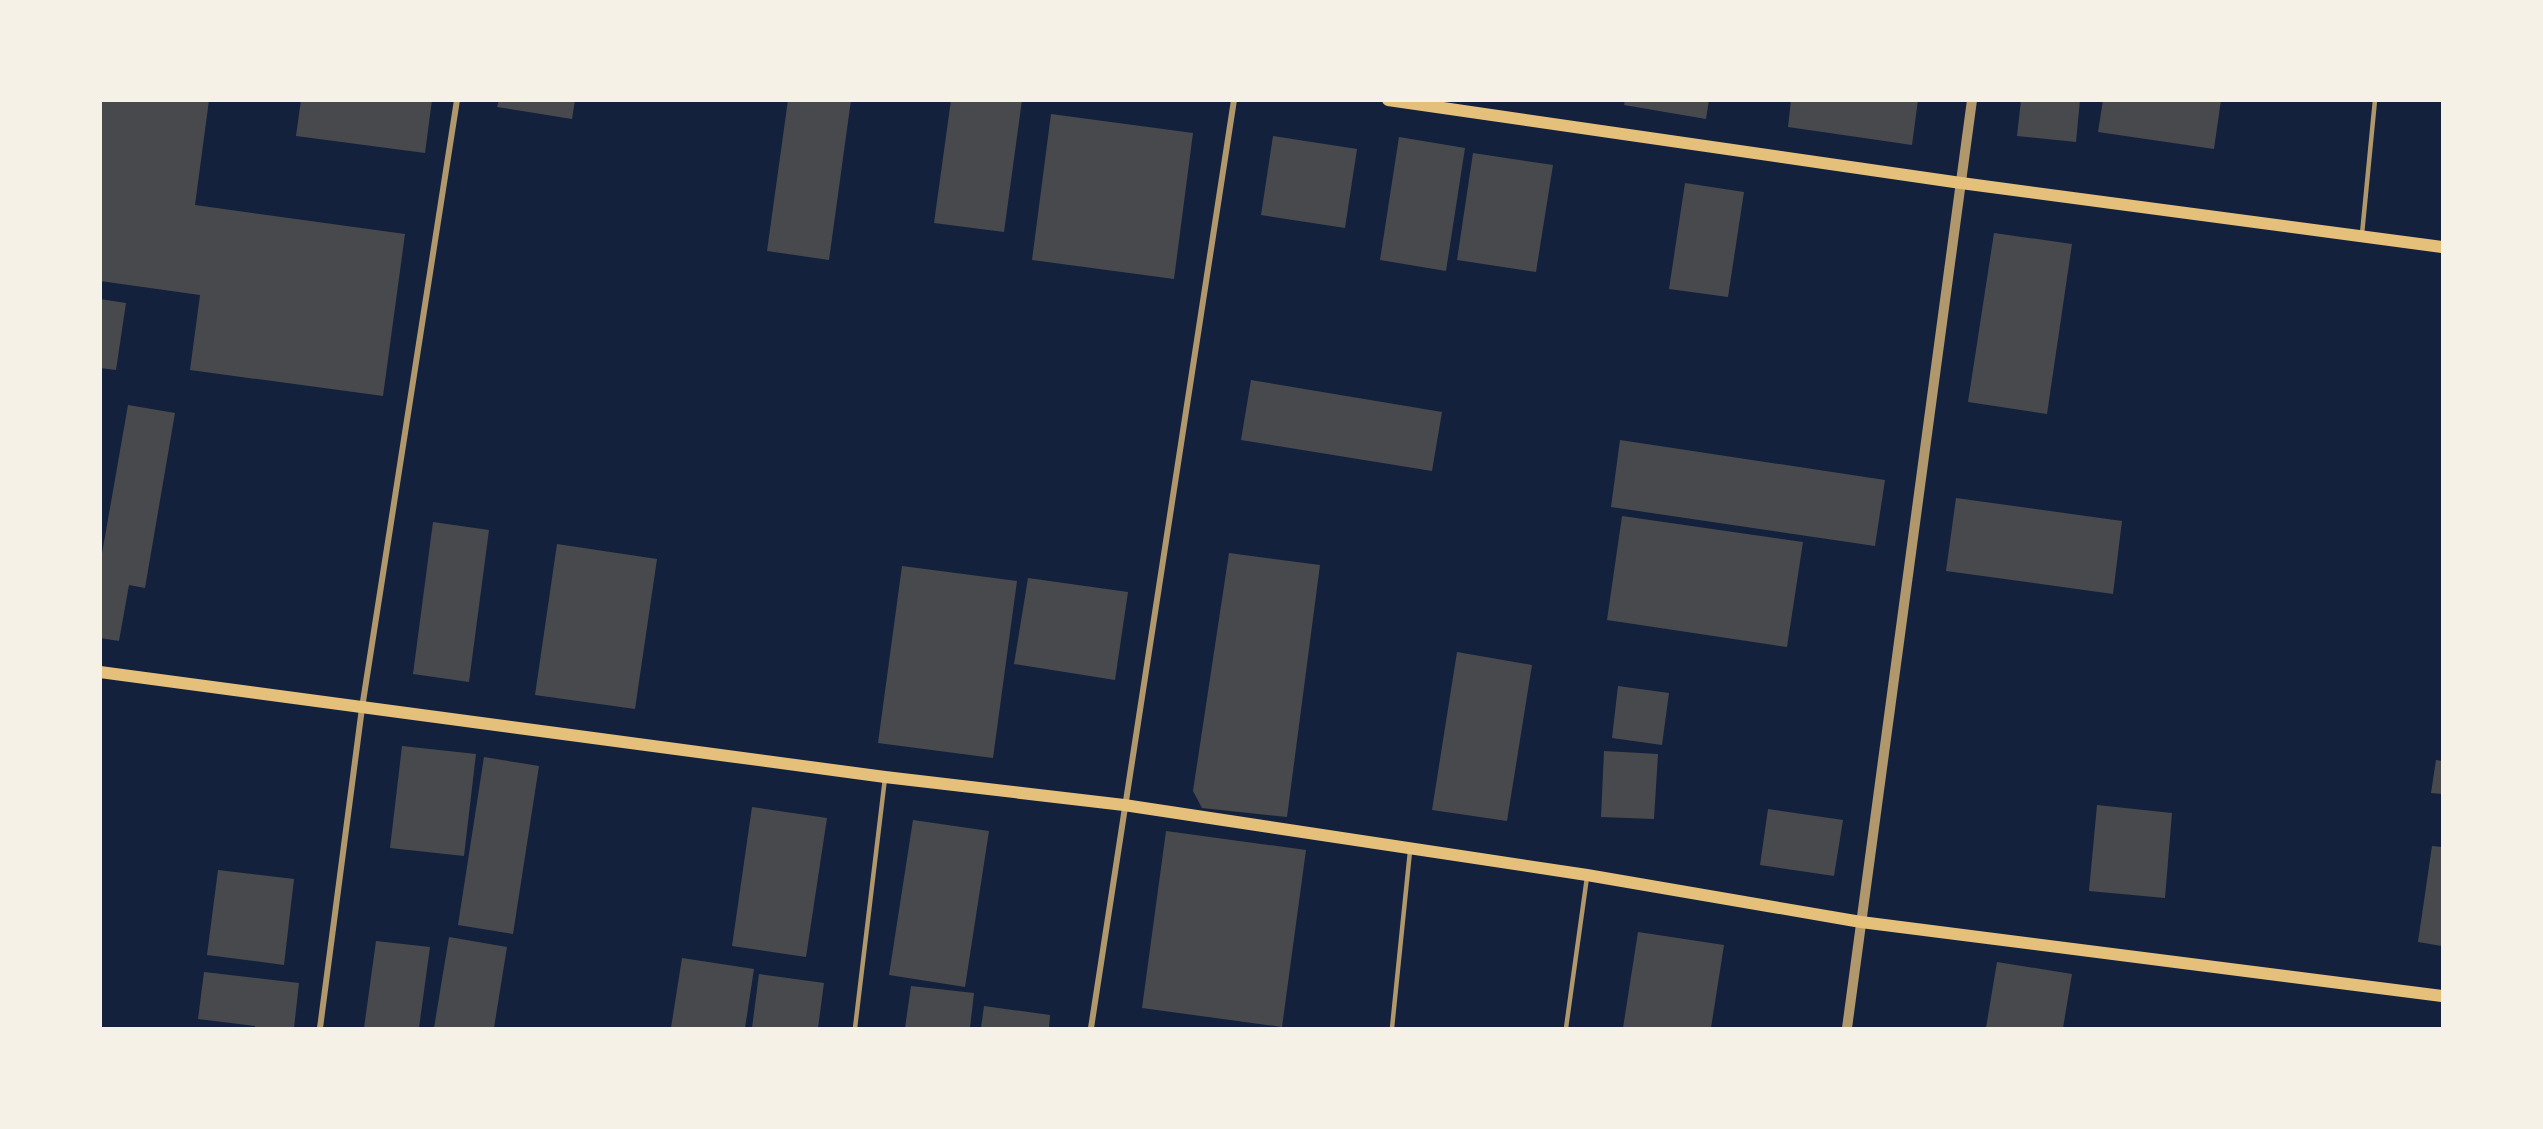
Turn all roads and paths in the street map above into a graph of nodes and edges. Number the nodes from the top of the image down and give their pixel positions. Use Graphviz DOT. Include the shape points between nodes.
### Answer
graph roads {
  1 [pos="457,100"];
  2 [pos="1234,100"];
  3 [pos="1388,100"];
  4 [pos="1972,100"];
  5 [pos="2375,100"];
  6 [pos="1961,183"];
  7 [pos="2362,234"];
  8 [pos="2442,247"];
  9 [pos="100,672"];
  10 [pos="362,708"];
  11 [pos="885,777"];
  12 [pos="1124,805"];
  13 [pos="1411,848"];
  14 [pos="1587,875"];
  15 [pos="1861,922"];
  16 [pos="2442,996"];
  17 [pos="320,1029"];
  18 [pos="855,1029"];
  19 [pos="1091,1029"];
  20 [pos="1392,1029"];
  21 [pos="1566,1029"];
  22 [pos="1847,1029"];
  1 -- 10 [label="street"];
  2 -- 12 [label="street"];
  3 -- 6 [label="main road"];
  4 -- 6 [label="street"];
  5 -- 7 [label="lane"];
  6 -- 7 [label="main road"];
  6 -- 15 [label="street"];
  7 -- 8 [label="main road"];
  9 -- 10 [label="main road"];
  10 -- 11 [label="main road"];
  10 -- 17 [label="street"];
  11 -- 12 [label="main road"];
  11 -- 18 [label="lane"];
  12 -- 13 [label="main road"];
  12 -- 19 [label="street"];
  13 -- 14 [label="main road"];
  13 -- 20 [label="lane"];
  14 -- 15 [label="main road"];
  14 -- 21 [label="lane"];
  15 -- 16 [label="main road"];
  15 -- 22 [label="street"];
}
